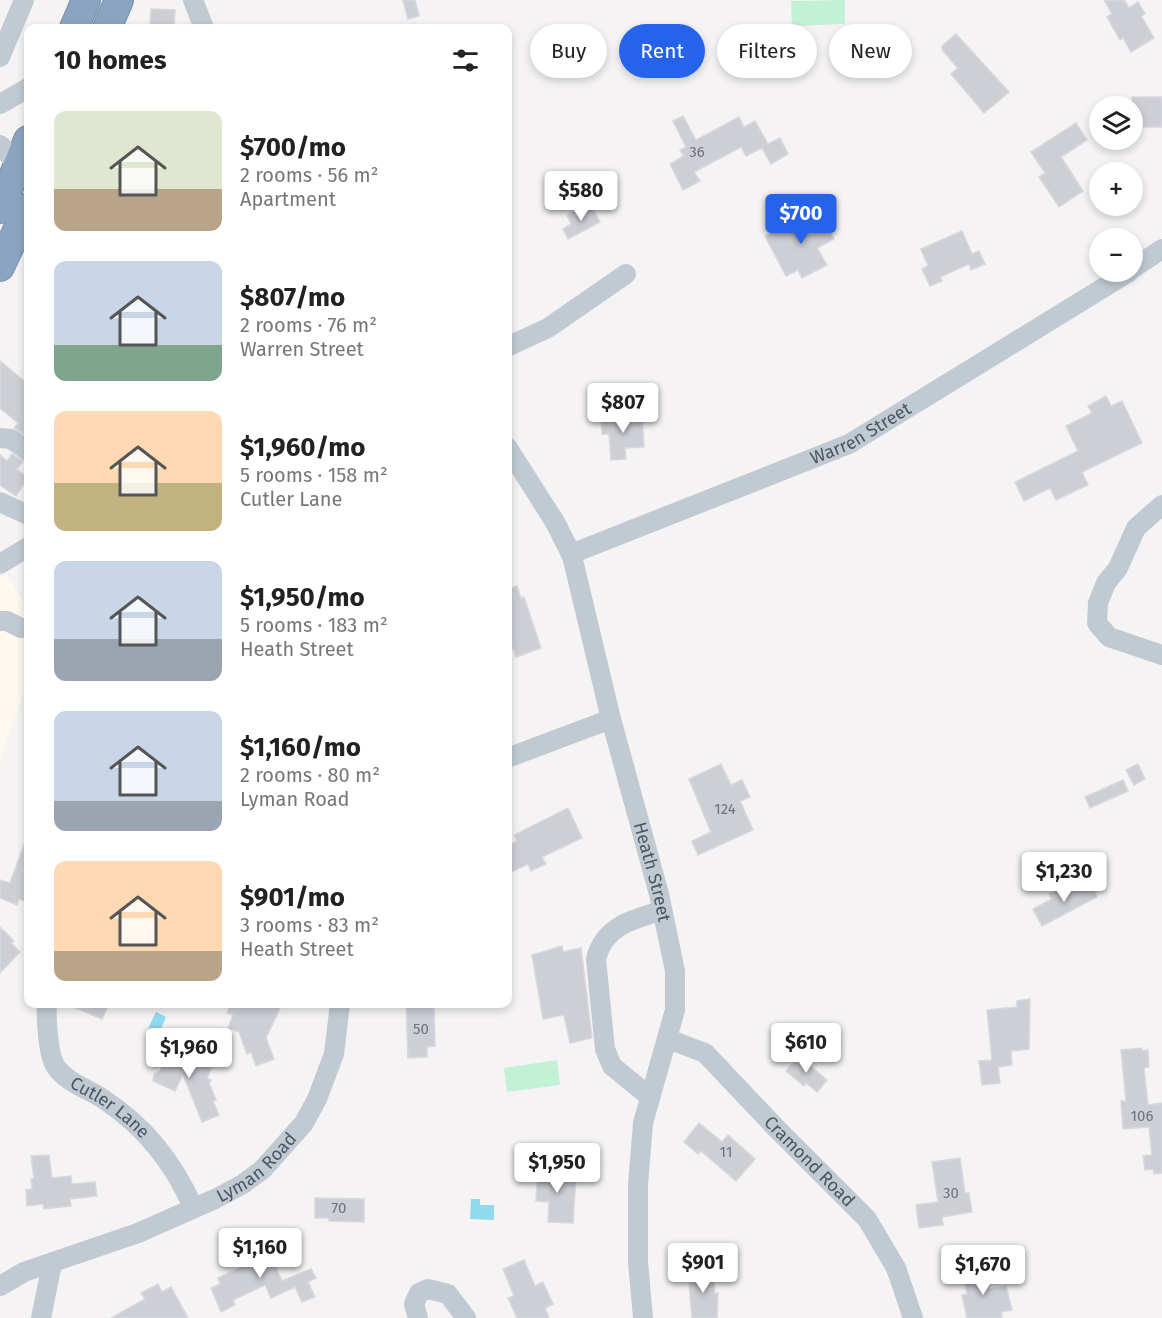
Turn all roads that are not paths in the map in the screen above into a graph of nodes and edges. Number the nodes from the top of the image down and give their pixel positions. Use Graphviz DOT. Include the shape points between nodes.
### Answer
graph roads {
  1 [pos="24,0"];
  2 [pos="86,0"];
  3 [pos="119,0"];
  4 [pos="193,0"];
  5 [pos="76,24"];
  6 [pos="109,24"];
  7 [pos="202,24"];
  8 [pos="0,57"];
  9 [pos="24,90"];
  10 [pos="0,104"];
  11 [pos="16,150"];
  12 [pos="0,209"];
  13 [pos="24,216"];
  14 [pos="1162,249"];
  15 [pos="1143,262"];
  16 [pos="0,267"];
  17 [pos="626,274"];
  18 [pos="1112,282"];
  19 [pos="512,345"];
  20 [pos="0,438"];
  21 [pos="24,448"];
  22 [pos="512,455"];
  23 [pos="0,502"];
  24 [pos="1162,505"];
  25 [pos="24,513"];
  26 [pos="24,549"];
  27 [pos="571,554"];
  28 [pos="0,564"];
  29 [pos="0,621"];
  30 [pos="21,628"];
  31 [pos="1162,655"];
  32 [pos="611,719"];
  33 [pos="512,756"];
  34 [pos="662,911"];
  35 [pos="47,1008"];
  36 [pos="340,1008"];
  37 [pos="668,1039"];
  38 [pos="651,1097"];
  39 [pos="193,1207"];
  40 [pos="51,1264"];
  41 [pos="0,1286"];
  42 [pos="41,1318"];
  43 [pos="418,1318"];
  44 [pos="466,1318"];
  45 [pos="643,1318"];
  46 [pos="913,1318"];
  1 -- 8 [label="street"];
  2 -- 5 [label="highway"];
  3 -- 6 [label="highway"];
  4 -- 7 [label="street"];
  9 -- 10 [label="street"];
  11 -- 12 [label="highway"];
  13 -- 16 [label="highway"];
  14 -- 15 [label="street, Warren Street"];
  17 -- 19 [label="street" via="548,328"];
  18 -- 27 [label="street, Warren Street" via="849,444"];
  20 -- 21 [label="street" via="10,439"];
  22 -- 27 [label="street, Heath Street"];
  23 -- 25 [label="street"];
  24 -- 31 [label="street" via="1136,528 1098,603 1097,623 1109,637"];
  26 -- 28 [label="street"];
  27 -- 32 [label="street, Heath Street"];
  29 -- 30 [label="street"];
  32 -- 33 [label="street"];
  32 -- 34 [label="street, Heath Street"];
  34 -- 37 [label="street, Heath Street" via="675,971 675,1010"];
  34 -- 38 [label="street" via="627,920 608,934 596,959 604,1049 612,1066"];
  35 -- 39 [label="street, Cutler Lane" via="56,1067 143,1131 185,1188"];
  36 -- 39 [label="street, Lyman Road" via="334,1054 304,1123 276,1156 243,1184"];
  37 -- 38 [label="street, Heath Street"];
  37 -- 46 [label="street, Cramond Road" via="705,1053 867,1219 896,1268"];
  38 -- 45 [label="street, Heath Street" via="643,1123 638,1185"];
  39 -- 40 [label="street, Lyman Road" via="138,1233"];
  40 -- 41 [label="street, Lyman Road" via="24,1272"];
  40 -- 42 [label="street"];
  43 -- 44 [label="street" via="414,1304 419,1293 428,1289 448,1294"];
}
